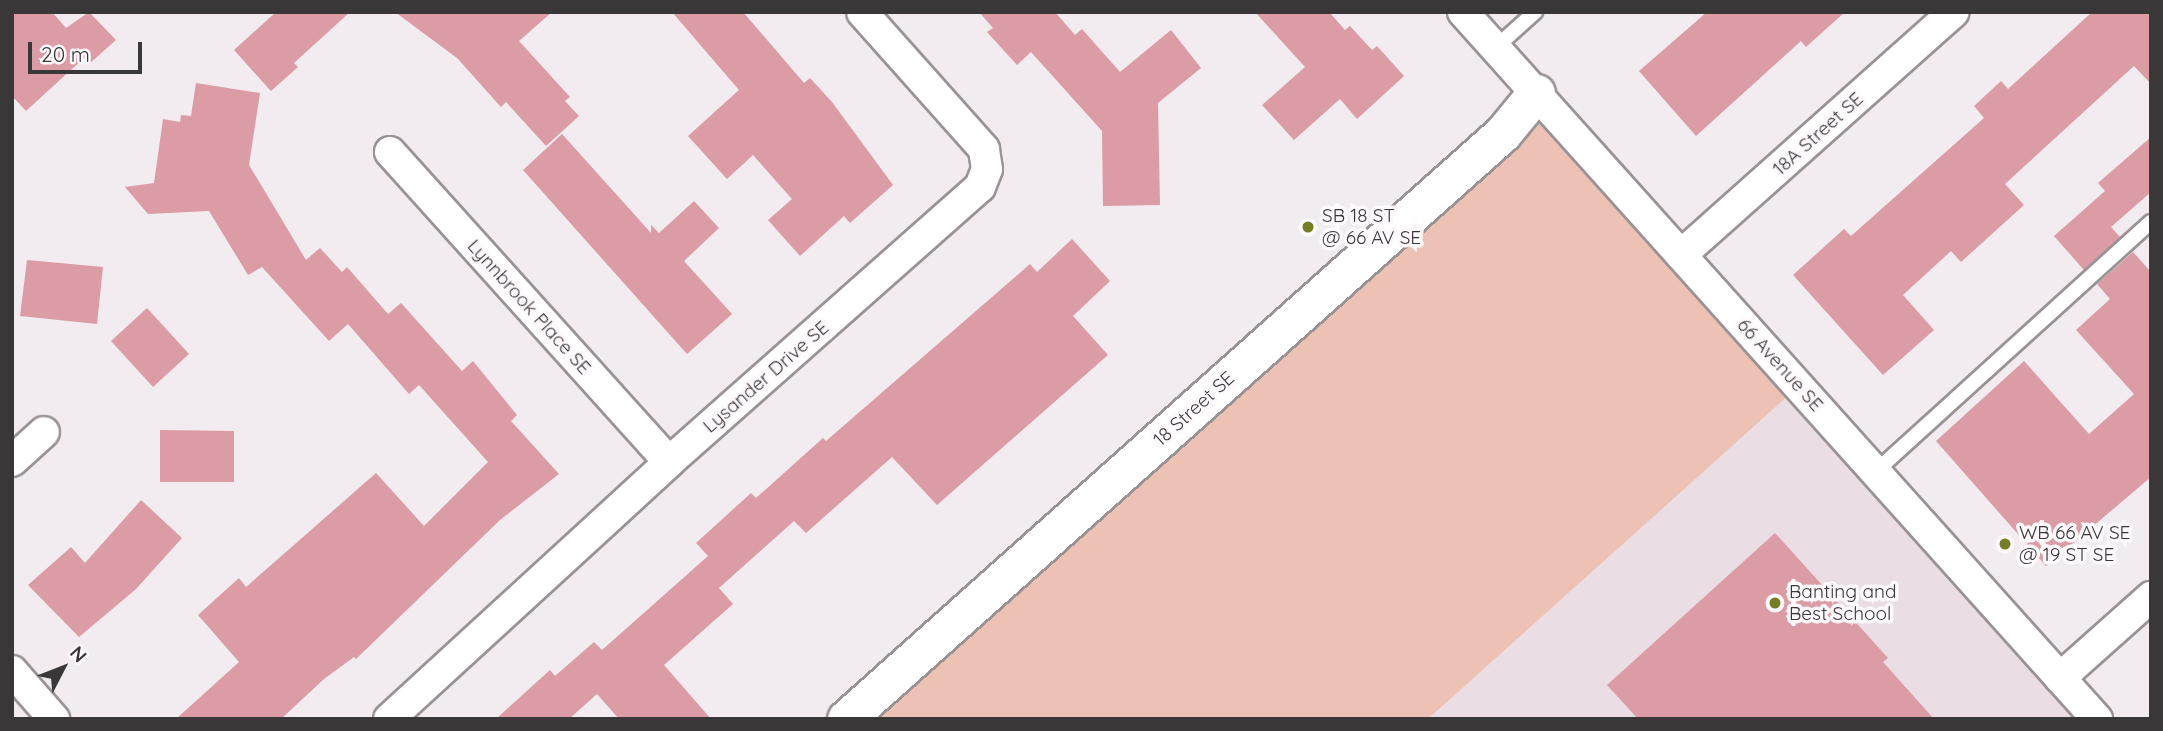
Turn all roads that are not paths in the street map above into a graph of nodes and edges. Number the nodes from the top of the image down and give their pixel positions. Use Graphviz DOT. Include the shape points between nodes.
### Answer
graph roads {
  1 [pos="862,12"];
  2 [pos="1463,12"];
  3 [pos="1535,12"];
  4 [pos="1954,12"];
  5 [pos="1495,48"];
  6 [pos="1536,93"];
  7 [pos="390,152"];
  8 [pos="2151,222"];
  9 [pos="1681,255"];
  10 [pos="44,432"];
  11 [pos="12,461"];
  12 [pos="668,462"];
  13 [pos="1875,472"];
  14 [pos="2151,597"];
  15 [pos="12,671"];
  16 [pos="2060,678"];
  17 [pos="54,719"];
  18 [pos="389,719"];
  19 [pos="846,719"];
  20 [pos="2097,719"];
  1 -- 12 [label="street, Lysander Drive SE" via="984,149 987,169 980,187"];
  2 -- 5 [label="street, 66 Avenue SE"];
  3 -- 5 [label="lane"];
  4 -- 9 [label="street, 18A Street SE"];
  5 -- 6 [label="street, 66 Avenue SE"];
  6 -- 9 [label="street, 66 Avenue SE"];
  6 -- 19 [label="street, 18 Street SE" via="1503,133"];
  7 -- 12 [label="street, Lynnbrook Place SE"];
  8 -- 13 [label="lane"];
  9 -- 13 [label="street, 66 Avenue SE"];
  10 -- 11 [label="street"];
  12 -- 18 [label="street, Lysander Drive SE"];
  13 -- 16 [label="street, 66 Avenue SE"];
  14 -- 16 [label="street"];
  15 -- 17 [label="street"];
  16 -- 20 [label="street, 66 Avenue SE"];
}
